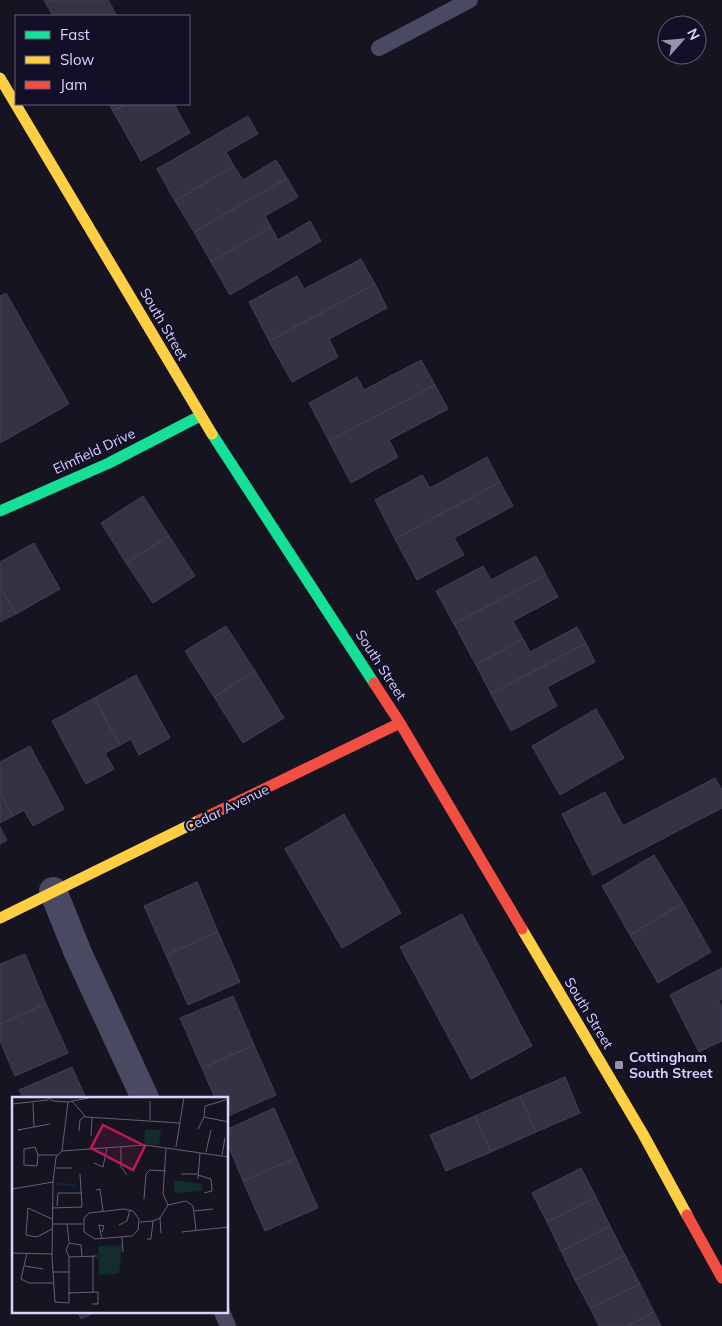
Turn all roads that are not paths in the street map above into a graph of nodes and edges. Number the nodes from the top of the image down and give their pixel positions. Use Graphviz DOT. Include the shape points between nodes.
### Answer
graph roads {
  1 [pos="470,0"];
  2 [pos="379,48"];
  3 [pos="0,78"];
  4 [pos="15,103"];
  5 [pos="16,105"];
  6 [pos="200,416"];
  7 [pos="0,511"];
  8 [pos="400,723"];
  9 [pos="54,891"];
  10 [pos="0,918"];
  11 [pos="145,1097"];
  12 [pos="722,1278"];
  13 [pos="223,1314"];
  14 [pos="228,1326"];
  1 -- 2 [label="lane"];
  3 -- 4 [label="main road, South Street"];
  5 -- 6 [label="main road, South Street"];
  6 -- 7 [label="main road, Elmfield Drive" via="109,463"];
  6 -- 8 [label="main road, South Street"];
  8 -- 9 [label="main road, Cedar Avenue"];
  8 -- 12 [label="main road, South Street" via="643,1134"];
  9 -- 10 [label="main road, Cedar Avenue"];
  9 -- 11 [label="street" via="78,953"];
  13 -- 14 [label="lane"];
}
